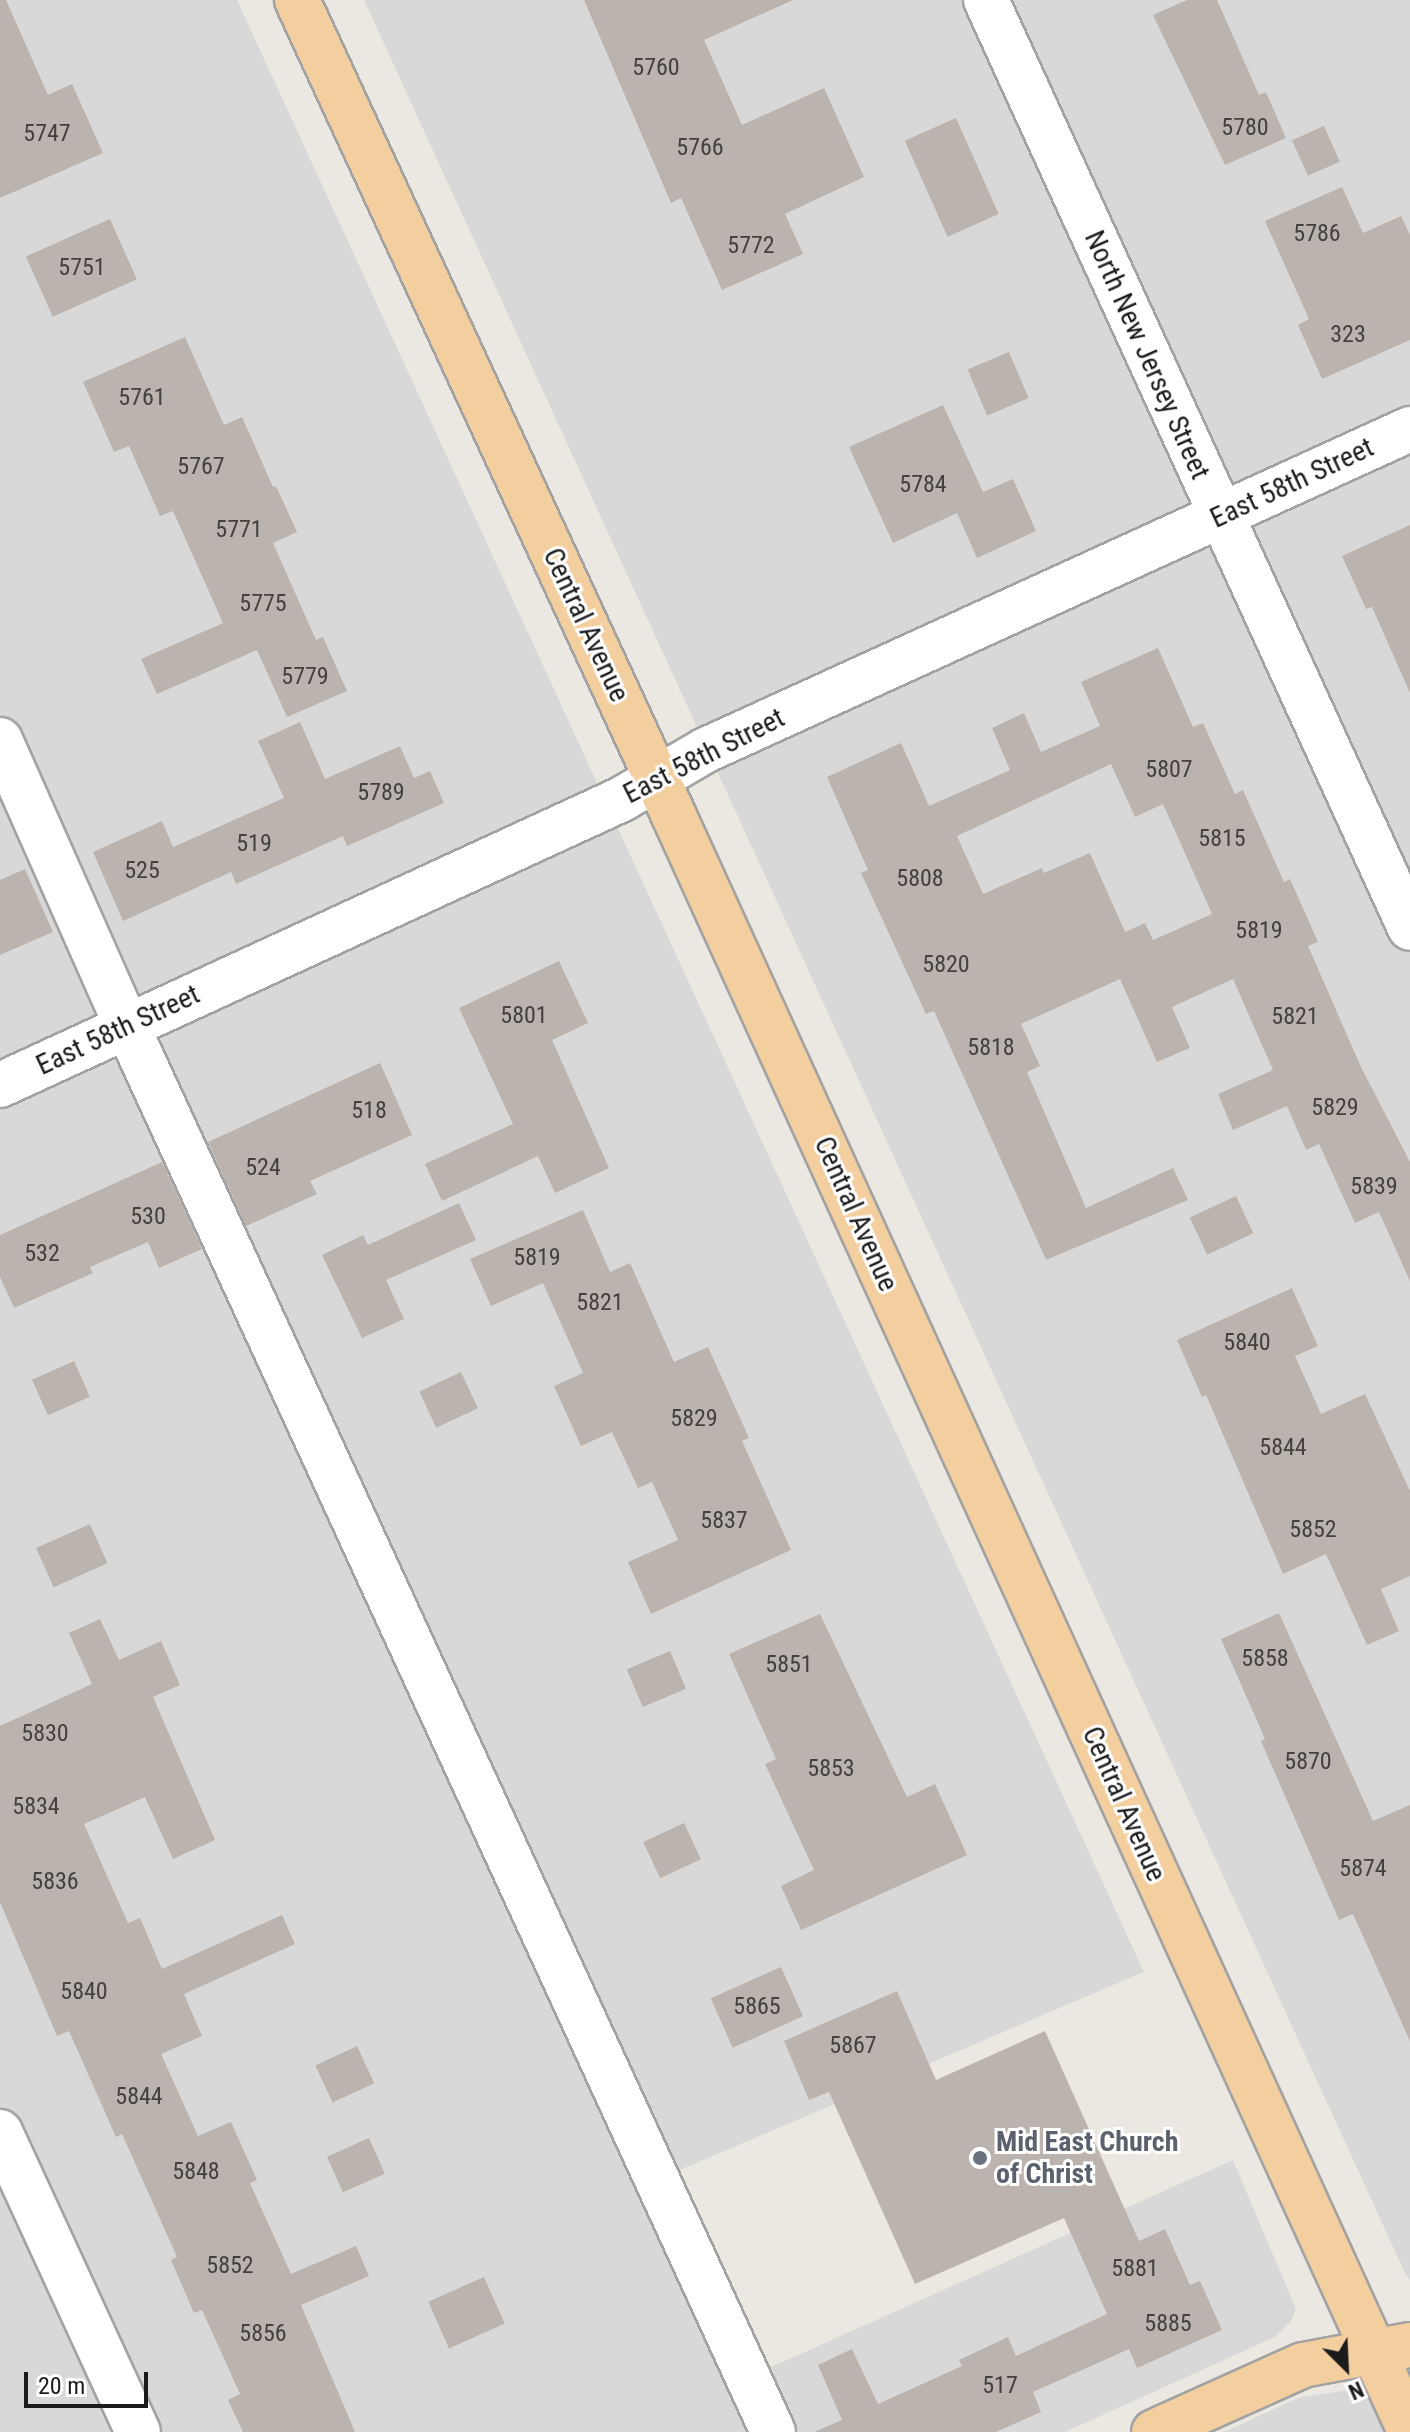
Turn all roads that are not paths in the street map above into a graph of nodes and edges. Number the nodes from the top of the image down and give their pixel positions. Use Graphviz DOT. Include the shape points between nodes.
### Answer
graph roads {
  1 [pos="297,0"];
  2 [pos="986,0"];
  3 [pos="1410,429"];
  4 [pos="1220,516"];
  5 [pos="0,740"];
  6 [pos="657,777"];
  7 [pos="1410,928"];
  8 [pos="127,1026"];
  9 [pos="0,1085"];
  10 [pos="0,2132"];
  11 [pos="1392,2348"];
  12 [pos="1410,2431"];
  13 [pos="138,2432"];
  14 [pos="773,2432"];
  15 [pos="1154,2432"];
  1 -- 6 [label="main road, Central Avenue"];
  2 -- 4 [label="street, North New Jersey Street"];
  3 -- 4 [label="street, East 58th Street"];
  4 -- 6 [label="street, East 58th Street"];
  4 -- 7 [label="street, North New Jersey Street"];
  5 -- 8 [label="street"];
  6 -- 8 [label="street, East 58th Street" via="622,799"];
  6 -- 11 [label="main road, Central Avenue"];
  8 -- 9 [label="street, East 58th Street"];
  8 -- 14 [label="street"];
  10 -- 13 [label="street"];
  11 -- 12 [label="main road, Central Avenue"];
  11 -- 15 [label="main road" via="1303,2365"];
}
